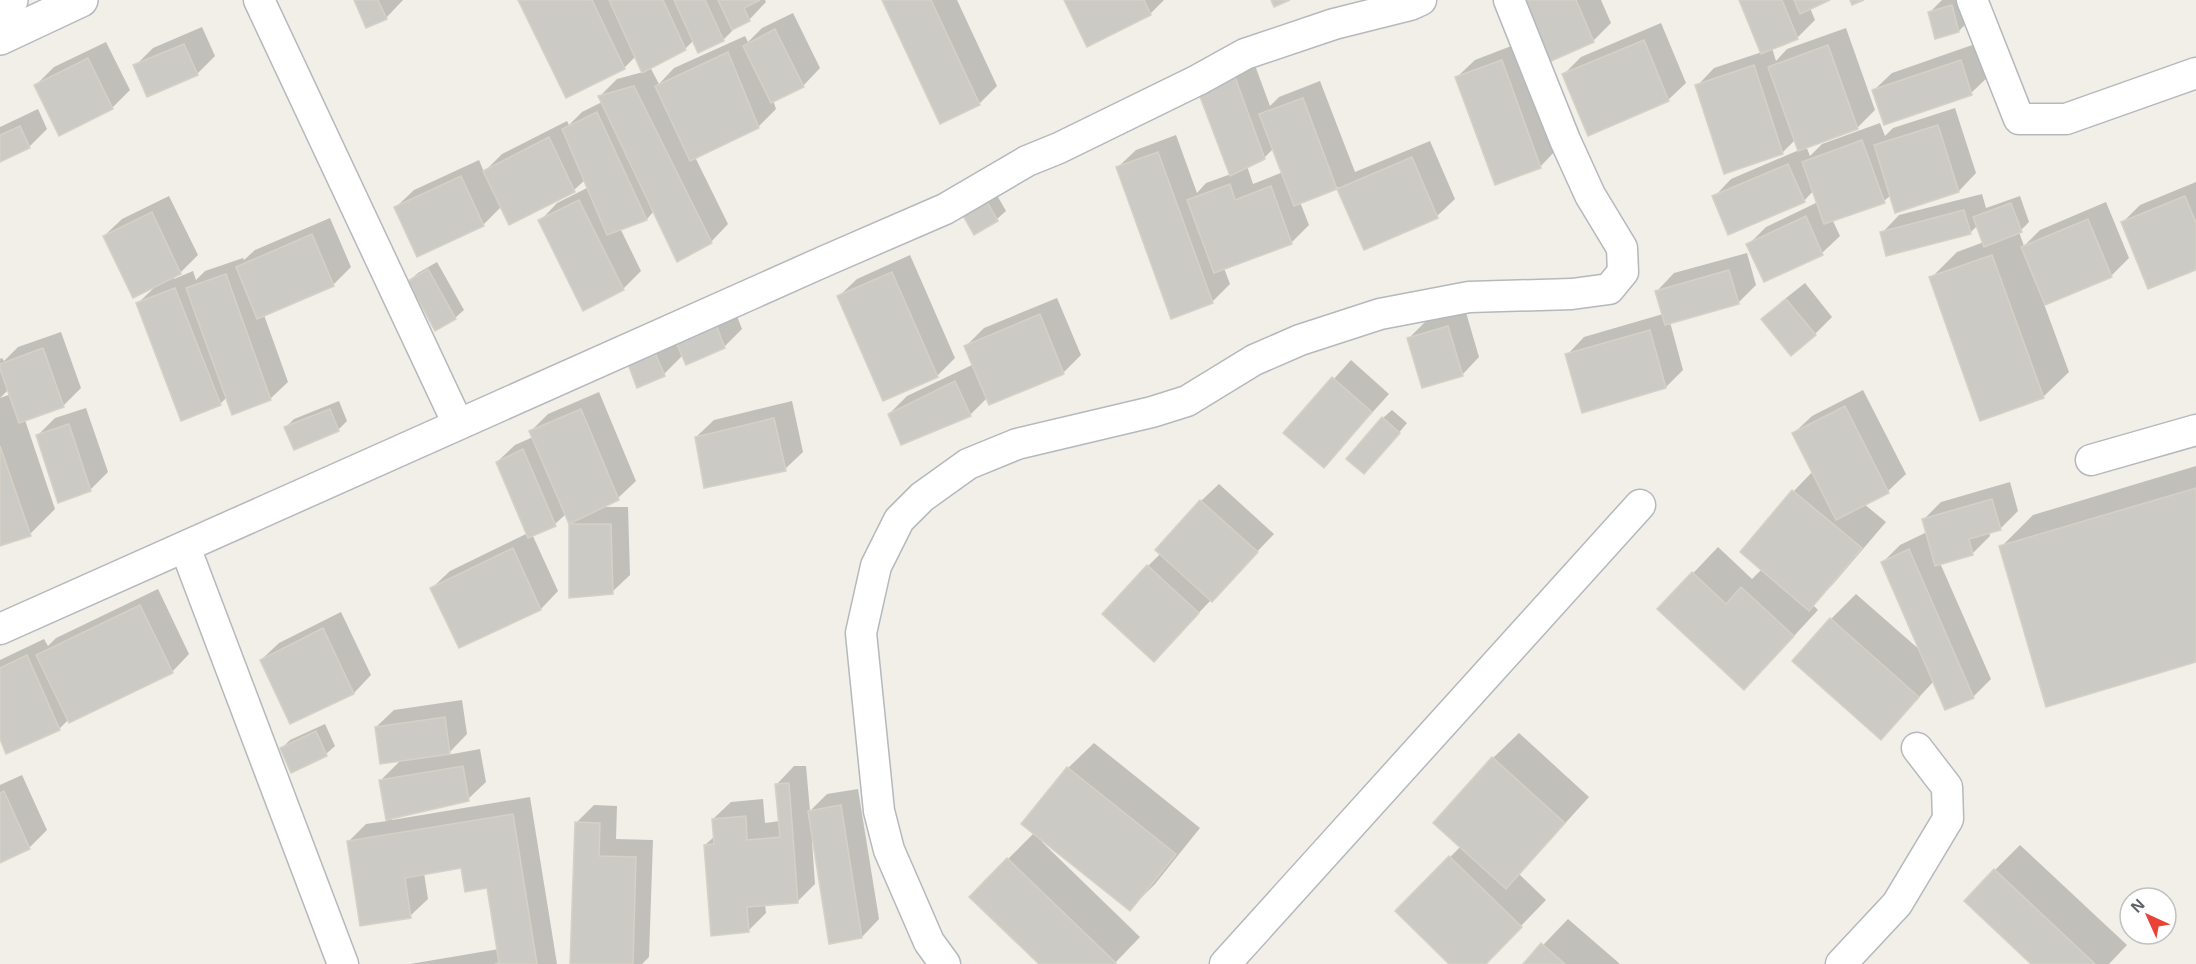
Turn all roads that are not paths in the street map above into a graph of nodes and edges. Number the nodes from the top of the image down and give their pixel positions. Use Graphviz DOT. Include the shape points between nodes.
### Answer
graph roads {
  1 [pos="11,0"];
  2 [pos="81,0"];
  3 [pos="259,0"];
  4 [pos="1421,0"];
  5 [pos="1509,0"];
  6 [pos="1972,0"];
  7 [pos="0,5"];
  8 [pos="0,38"];
  9 [pos="2196,74"];
  10 [pos="458,424"];
  11 [pos="2196,430"];
  12 [pos="2091,460"];
  13 [pos="1640,505"];
  14 [pos="184,547"];
  15 [pos="0,629"];
  16 [pos="1917,748"];
  17 [pos="343,964"];
  18 [pos="945,964"];
  19 [pos="1225,964"];
  20 [pos="1841,964"];
  1 -- 7 [label="main road"];
  2 -- 8 [label="main road"];
  3 -- 10 [label="street"];
  4 -- 10 [label="street" via="1245,54 1027,162 945,209"];
  5 -- 18 [label="street" via="1590,195 1622,248 1623,272 1609,289 1469,297 1380,314 1300,340 1254,360 1187,401 1017,444 968,464 922,496 899,520 876,566 861,633 864,669 879,811 889,850 929,942"];
  6 -- 9 [label="street" via="2019,119 2066,119"];
  10 -- 14 [label="street"];
  11 -- 12 [label="street"];
  13 -- 19 [label="street"];
  14 -- 15 [label="street"];
  14 -- 17 [label="street"];
  16 -- 20 [label="street" via="1947,787 1948,819 1897,904"];
}
